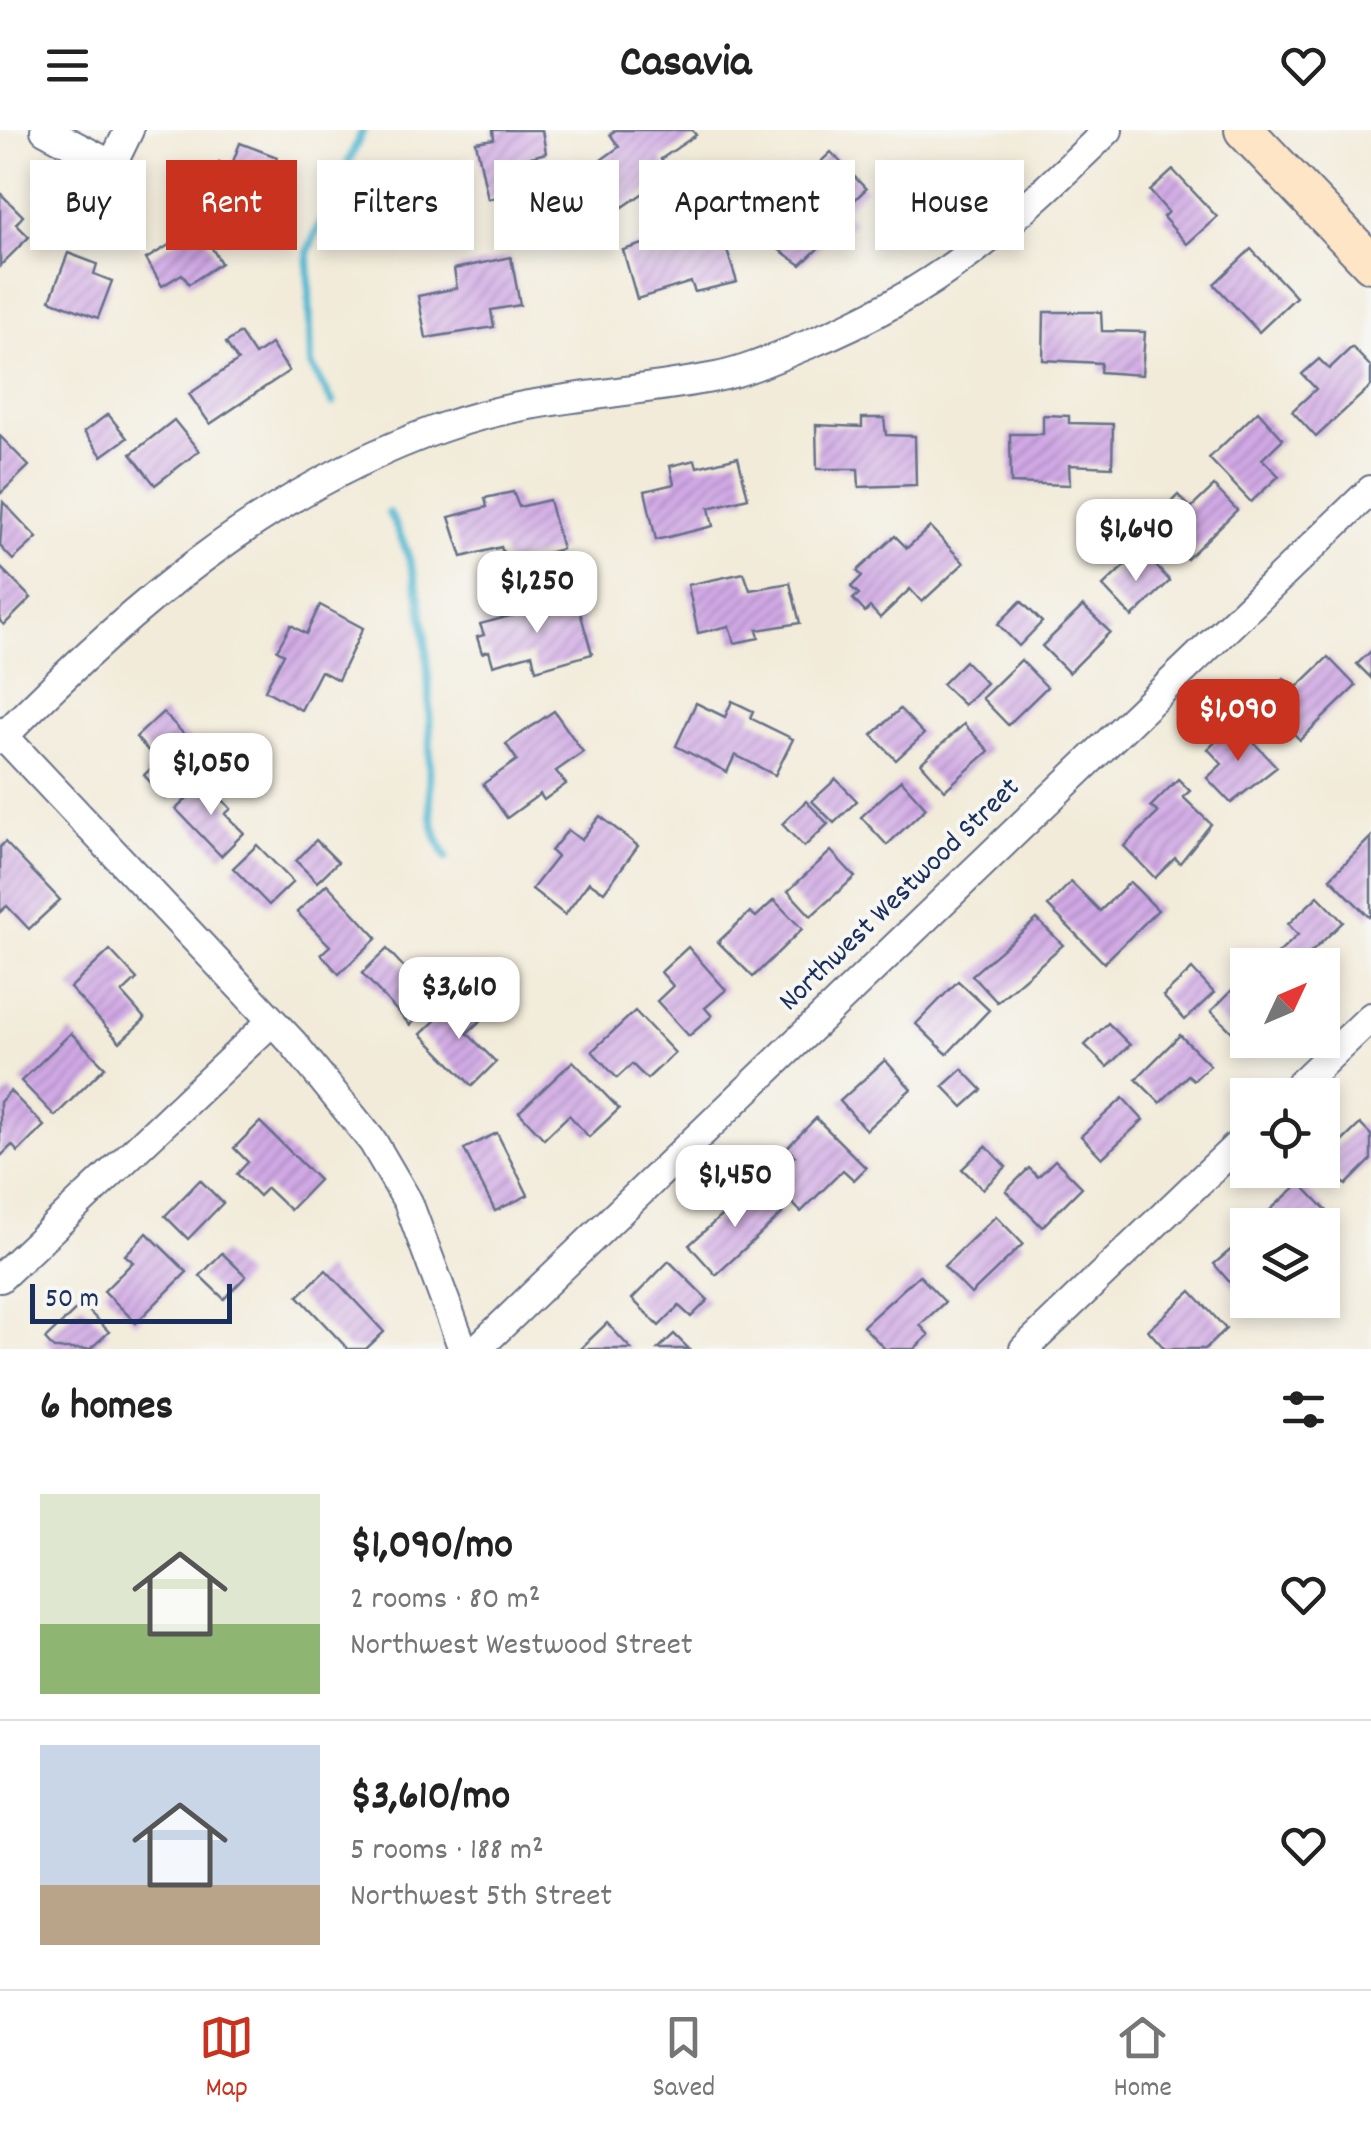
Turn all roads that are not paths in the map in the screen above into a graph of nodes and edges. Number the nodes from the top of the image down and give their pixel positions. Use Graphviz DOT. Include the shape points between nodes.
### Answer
graph roads {
  1 [pos="45,130"];
  2 [pos="128,130"];
  3 [pos="1108,130"];
  4 [pos="1244,130"];
  5 [pos="1371,263"];
  6 [pos="1371,490"];
  7 [pos="1,736"];
  8 [pos="1371,1017"];
  9 [pos="271,1022"];
  10 [pos="1308,1078"];
  11 [pos="1230,1152"];
  12 [pos="0,1278"];
  13 [pos="463,1349"];
  14 [pos="477,1349"];
  15 [pos="1024,1349"];
  1 -- 2 [label="street" via="112,165"];
  3 -- 7 [label="street" via="948,274 853,326 716,377 547,401 442,428 303,488 182,572"];
  4 -- 5 [label="street"];
  6 -- 14 [label="street, Northwest Westwood Street"];
  7 -- 9 [label="street"];
  8 -- 10 [label="street"];
  9 -- 12 [label="street"];
  9 -- 13 [label="street" via="374,1142 408,1202"];
  11 -- 15 [label="street"];
}
